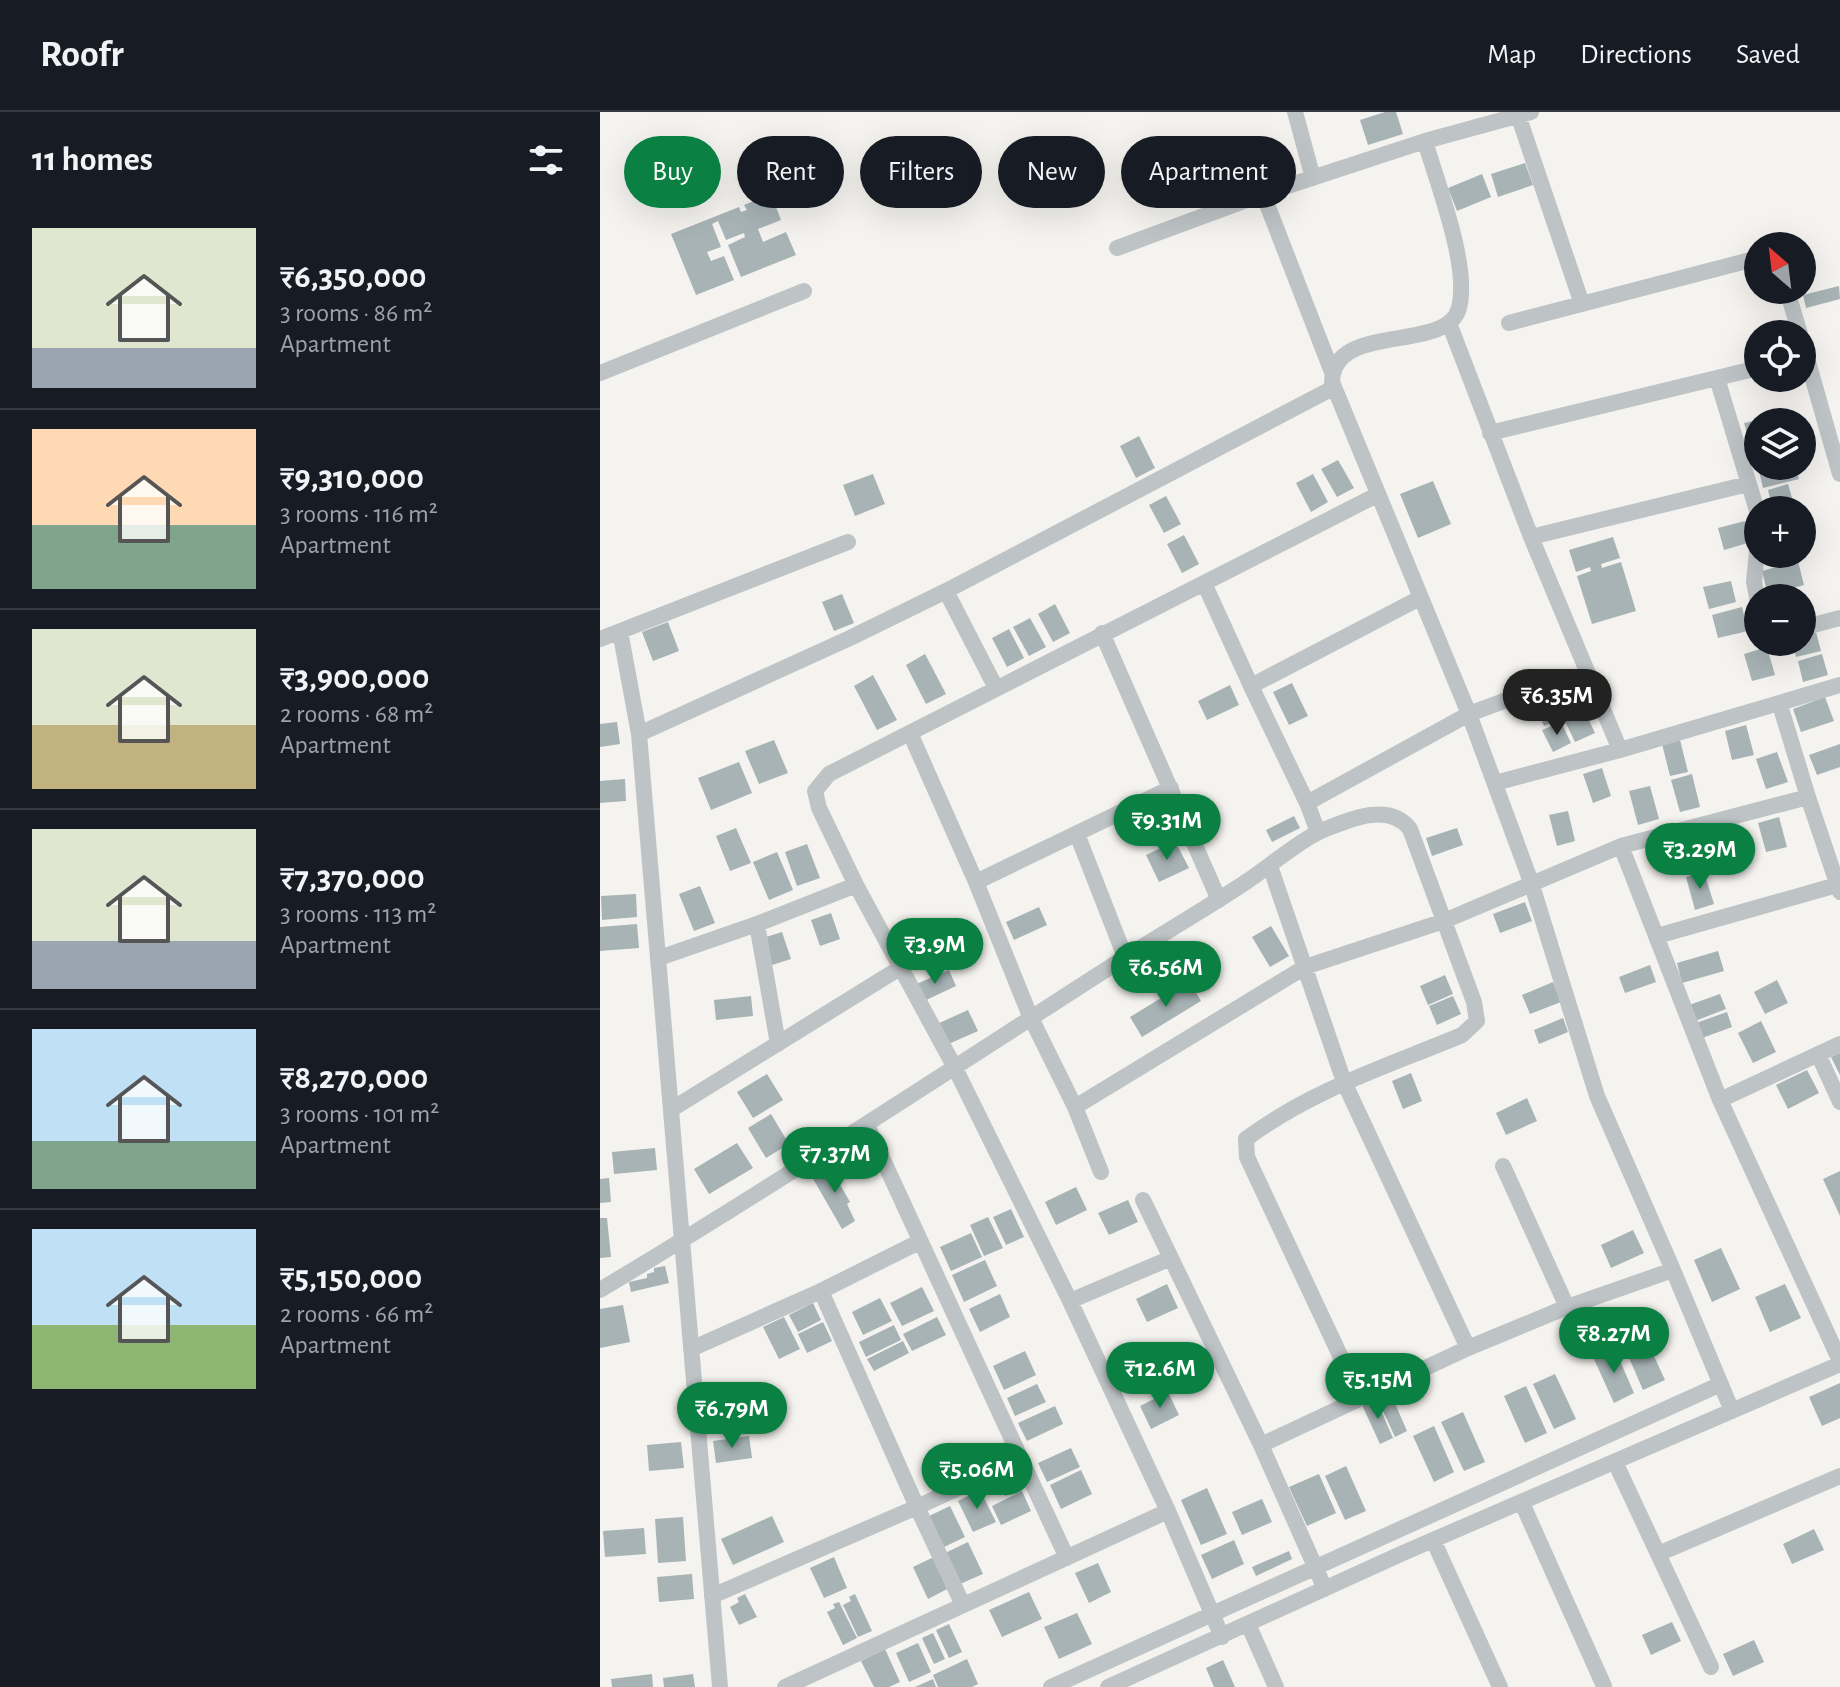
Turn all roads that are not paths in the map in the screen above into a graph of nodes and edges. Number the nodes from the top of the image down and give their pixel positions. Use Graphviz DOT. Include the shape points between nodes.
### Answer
graph roads {
  1 [pos="1295,112"];
  2 [pos="1522,113"];
  3 [pos="1425,141"];
  4 [pos="1313,178"];
  5 [pos="1296,183"];
  6 [pos="1225,208"];
  7 [pos="1268,208"];
  8 [pos="1117,248"];
  9 [pos="1744,262"];
  10 [pos="804,291"];
  11 [pos="1582,304"];
  12 [pos="1449,323"];
  13 [pos="1509,323"];
  14 [pos="1744,371"];
  15 [pos="600,373"];
  16 [pos="1717,378"];
  17 [pos="1332,380"];
  18 [pos="1815,392"];
  19 [pos="1490,433"];
  20 [pos="1840,474"];
  21 [pos="1748,484"];
  22 [pos="1377,495"];
  23 [pos="1752,496"];
  24 [pos="1531,537"];
  25 [pos="848,542"];
  26 [pos="1204,583"];
  27 [pos="946,591"];
  28 [pos="1420,598"];
  29 [pos="1840,618"];
  30 [pos="1816,624"];
  31 [pos="620,631"];
  32 [pos="1102,633"];
  33 [pos="600,639"];
  34 [pos="1588,678"];
  35 [pos="1840,685"];
  36 [pos="1251,686"];
  37 [pos="996,688"];
  38 [pos="1780,705"];
  39 [pos="1469,714"];
  40 [pos="910,733"];
  41 [pos="639,734"];
  42 [pos="1620,750"];
  43 [pos="1495,783"];
  44 [pos="1171,788"];
  45 [pos="1808,797"];
  46 [pos="1307,803"];
  47 [pos="1318,832"];
  48 [pos="1077,834"];
  49 [pos="1621,846"];
  50 [pos="1270,866"];
  51 [pos="976,882"];
  52 [pos="1531,882"];
  53 [pos="856,885"];
  54 [pos="1839,888"];
  55 [pos="1219,900"];
  56 [pos="1444,921"];
  57 [pos="757,924"];
  58 [pos="1657,936"];
  59 [pos="1125,957"];
  60 [pos="659,958"];
  61 [pos="1305,967"];
  62 [pos="900,968"];
  63 [pos="1030,1016"];
  64 [pos="778,1044"];
  65 [pos="1840,1044"];
  66 [pos="1818,1054"];
  67 [pos="954,1066"];
  68 [pos="1344,1082"];
  69 [pos="1720,1100"];
  70 [pos="1840,1102"];
  71 [pos="1075,1107"];
  72 [pos="672,1109"];
  73 [pos="867,1125"];
  74 [pos="1503,1166"];
  75 [pos="1101,1172"];
  76 [pos="1143,1200"];
  77 [pos="683,1240"];
  78 [pos="919,1242"];
  79 [pos="1171,1258"];
  80 [pos="1673,1270"];
  81 [pos="600,1290"];
  82 [pos="821,1291"];
  83 [pos="1070,1301"];
  84 [pos="1567,1307"];
  85 [pos="1468,1348"];
  86 [pos="691,1349"];
  87 [pos="1840,1362"];
  88 [pos="1721,1384"];
  89 [pos="1360,1398"];
  90 [pos="1732,1411"];
  91 [pos="1629,1427"];
  92 [pos="1261,1445"];
  93 [pos="1640,1451"];
  94 [pos="1021,1459"];
  95 [pos="1615,1462"];
  96 [pos="1840,1476"];
  97 [pos="1522,1503"];
  98 [pos="917,1507"];
  99 [pos="1168,1511"];
  100 [pos="1434,1542"];
  101 [pos="1658,1554"];
  102 [pos="1067,1558"];
  103 [pos="1314,1568"];
  104 [pos="1325,1589"];
  105 [pos="712,1596"];
  106 [pos="963,1605"];
  107 [pos="1213,1615"];
  108 [pos="1248,1624"];
  109 [pos="1222,1637"];
  110 [pos="1711,1667"];
  111 [pos="1604,1686"];
  112 [pos="720,1687"];
  113 [pos="785,1687"];
  114 [pos="1051,1687"];
  115 [pos="1108,1687"];
  116 [pos="1276,1687"];
  117 [pos="1500,1687"];
  1 -- 4 [label="street"];
  2 -- 3 [label="street"];
  2 -- 11 [label="street"];
  3 -- 4 [label="street"];
  3 -- 12 [label="street" via="1461,270 1459,309"];
  4 -- 5 [label="street"];
  6 -- 8 [label="street"];
  7 -- 17 [label="street"];
  9 -- 11 [label="street"];
  10 -- 15 [label="street"];
  11 -- 13 [label="street"];
  12 -- 17 [label="street" via="1358,348 1340,360"];
  12 -- 19 [label="street"];
  14 -- 16 [label="street"];
  16 -- 19 [label="street"];
  16 -- 21 [label="street"];
  17 -- 22 [label="street"];
  17 -- 27 [label="street"];
  18 -- 20 [label="street"];
  19 -- 24 [label="street"];
  21 -- 23 [label="street"];
  21 -- 24 [label="street"];
  22 -- 26 [label="street"];
  22 -- 28 [label="street"];
  24 -- 34 [label="street"];
  25 -- 31 [label="street"];
  26 -- 32 [label="street"];
  26 -- 36 [label="street"];
  27 -- 37 [label="street"];
  27 -- 41 [label="street"];
  28 -- 36 [label="street"];
  28 -- 39 [label="street"];
  29 -- 30 [label="street"];
  31 -- 33 [label="street"];
  31 -- 41 [label="street"];
  32 -- 37 [label="street"];
  32 -- 44 [label="street"];
  34 -- 39 [label="street"];
  34 -- 42 [label="street"];
  35 -- 38 [label="street"];
  36 -- 46 [label="street"];
  37 -- 40 [label="street"];
  38 -- 42 [label="street"];
  38 -- 45 [label="street"];
  39 -- 43 [label="street"];
  39 -- 46 [label="street"];
  40 -- 51 [label="street"];
  40 -- 53 [label="street" via="822,778 815,791"];
  41 -- 60 [label="street"];
  42 -- 43 [label="street"];
  43 -- 52 [label="street"];
  44 -- 48 [label="street"];
  44 -- 55 [label="street"];
  45 -- 49 [label="street"];
  45 -- 54 [label="street"];
  46 -- 47 [label="street"];
  47 -- 50 [label="street"];
  47 -- 56 [label="street" via="1371,815 1399,817 1410,829"];
  48 -- 51 [label="street"];
  48 -- 59 [label="street"];
  49 -- 52 [label="street"];
  49 -- 58 [label="street"];
  50 -- 55 [label="street"];
  50 -- 61 [label="street"];
  51 -- 63 [label="street"];
  52 -- 56 [label="street"];
  52 -- 80 [label="street" via="1593,1086"];
  53 -- 57 [label="street"];
  53 -- 62 [label="street"];
  54 -- 58 [label="street"];
  55 -- 59 [label="street"];
  56 -- 61 [label="street"];
  56 -- 68 [label="street" via="1474,1002 1473,1026"];
  57 -- 60 [label="street"];
  57 -- 64 [label="street"];
  58 -- 69 [label="street"];
  59 -- 63 [label="street"];
  60 -- 72 [label="street"];
  61 -- 68 [label="street"];
  61 -- 71 [label="street"];
  62 -- 64 [label="street"];
  62 -- 67 [label="street"];
  63 -- 67 [label="street"];
  63 -- 71 [label="street"];
  64 -- 72 [label="street"];
  65 -- 66 [label="street"];
  66 -- 69 [label="street"];
  66 -- 70 [label="street"];
  67 -- 73 [label="street"];
  67 -- 83 [label="street"];
  68 -- 85 [label="street"];
  68 -- 89 [label="street" via="1246,1139 1247,1157"];
  69 -- 87 [label="street"];
  71 -- 75 [label="street"];
  72 -- 77 [label="street"];
  73 -- 77 [label="street"];
  73 -- 78 [label="street"];
  74 -- 84 [label="street"];
  76 -- 79 [label="street"];
  77 -- 81 [label="street"];
  77 -- 86 [label="street"];
  78 -- 82 [label="street"];
  78 -- 94 [label="street"];
  79 -- 83 [label="street"];
  79 -- 92 [label="street"];
  80 -- 84 [label="street"];
  80 -- 88 [label="street"];
  82 -- 86 [label="street"];
  82 -- 98 [label="street"];
  83 -- 99 [label="street"];
  84 -- 85 [label="street"];
  85 -- 89 [label="street"];
  86 -- 105 [label="street"];
  87 -- 90 [label="street"];
  88 -- 90 [label="street"];
  88 -- 91 [label="street"];
  89 -- 92 [label="street"];
  90 -- 93 [label="street"];
  91 -- 93 [label="street"];
  91 -- 103 [label="street"];
  92 -- 103 [label="street"];
  93 -- 95 [label="street"];
  94 -- 98 [label="street"];
  94 -- 102 [label="street"];
  95 -- 97 [label="street"];
  95 -- 101 [label="street"];
  96 -- 101 [label="street"];
  97 -- 100 [label="street"];
  97 -- 111 [label="street"];
  98 -- 105 [label="street"];
  98 -- 106 [label="street"];
  99 -- 102 [label="street"];
  99 -- 107 [label="street"];
  100 -- 104 [label="street"];
  100 -- 117 [label="street"];
  101 -- 110 [label="street"];
  102 -- 106 [label="street"];
  103 -- 104 [label="street"];
  103 -- 107 [label="street"];
  104 -- 108 [label="street"];
  105 -- 112 [label="street"];
  106 -- 113 [label="street"];
  107 -- 109 [label="street"];
  107 -- 114 [label="street"];
  108 -- 109 [label="street"];
  108 -- 116 [label="street"];
  109 -- 115 [label="street"];
}
